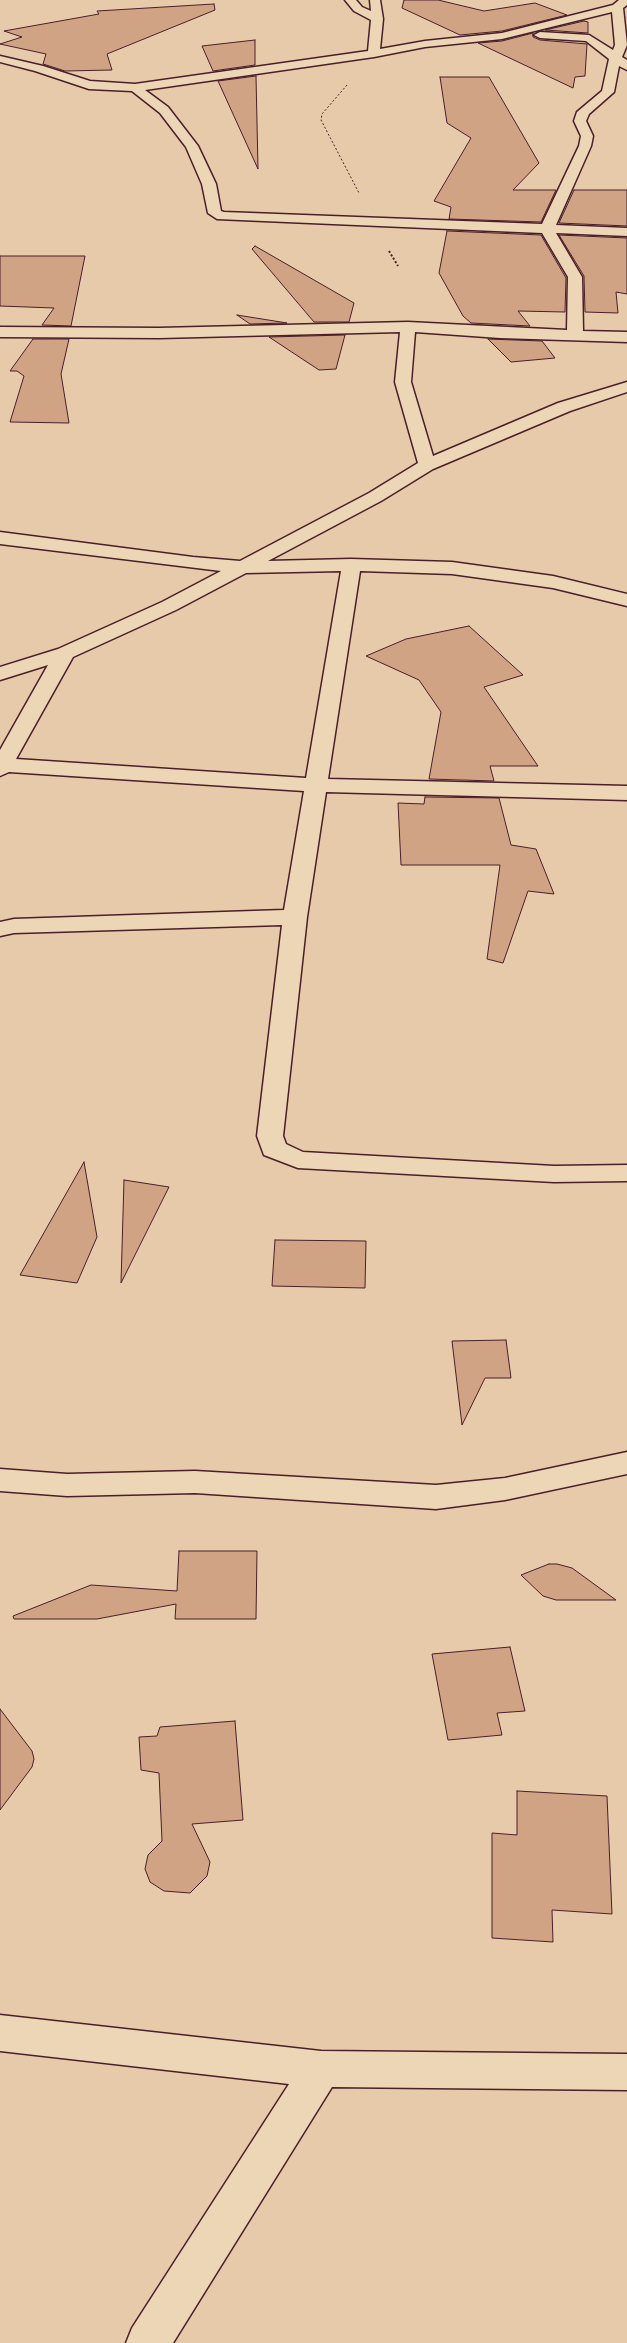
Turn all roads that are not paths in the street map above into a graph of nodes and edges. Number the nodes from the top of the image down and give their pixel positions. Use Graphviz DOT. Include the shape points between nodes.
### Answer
graph roads {
  1 [pos="350,0"];
  2 [pos="375,0"];
  3 [pos="622,4"];
  4 [pos="377,19"];
  5 [pos="502,36"];
  6 [pos="374,54"];
  7 [pos="0,59"];
  8 [pos="621,62"];
  9 [pos="135,88"];
  10 [pos="547,230"];
  11 [pos="627,232"];
  12 [pos="408,327"];
  13 [pos="0,332"];
  14 [pos="575,334"];
  15 [pos="627,337"];
  16 [pos="627,387"];
  17 [pos="427,465"];
  18 [pos="0,538"];
  19 [pos="351,565"];
  20 [pos="242,567"];
  21 [pos="627,600"];
  22 [pos="65,653"];
  23 [pos="0,674"];
  24 [pos="2,766"];
  25 [pos="315,785"];
  26 [pos="627,793"];
  27 [pos="294,917"];
  28 [pos="0,928"];
  29 [pos="627,1173"];
  30 [pos="627,1463"];
  31 [pos="0,1480"];
  32 [pos="0,2033"];
  33 [pos="321,2069"];
  34 [pos="627,2072"];
  35 [pos="148,2343"];
  1 -- 4 [label="street" via="358,9"];
  2 -- 4 [label="street"];
  3 -- 5 [label="street"];
  3 -- 8 [label="street"];
  4 -- 6 [label="street"];
  5 -- 6 [label="street" via="425,44"];
  5 -- 8 [label="street" via="589,38"];
  6 -- 9 [label="street"];
  7 -- 9 [label="street" via="89,85"];
  8 -- 10 [label="street" via="608,92 583,112 580,121 587,136 585,146"];
  9 -- 10 [label="street" via="164,110 192,146 209,184 215,213 222,216"];
  10 -- 11 [label="street"];
  10 -- 14 [label="street" via="575,277"];
  12 -- 13 [label="street" via="159,333"];
  12 -- 14 [label="street"];
  12 -- 17 [label="street" via="403,382"];
  14 -- 15 [label="street"];
  16 -- 17 [label="street" via="564,406"];
  17 -- 20 [label="street" via="375,497"];
  18 -- 20 [label="street" via="140,558"];
  19 -- 20 [label="street"];
  19 -- 21 [label="street" via="452,568 553,582"];
  19 -- 25 [label="street"];
  20 -- 22 [label="street" via="170,606"];
  22 -- 23 [label="street"];
  22 -- 24 [label="street"];
  24 -- 25 [label="street"];
  25 -- 26 [label="street"];
  25 -- 27 [label="street"];
  27 -- 28 [label="street"];
  27 -- 29 [label="street" via="270,1136 274,1149 298,1160 554,1174"];
  30 -- 31 [label="street" via="505,1489 436,1497 195,1482 67,1486"];
  32 -- 33 [label="street"];
  33 -- 34 [label="street"];
  33 -- 35 [label="street"];
}
